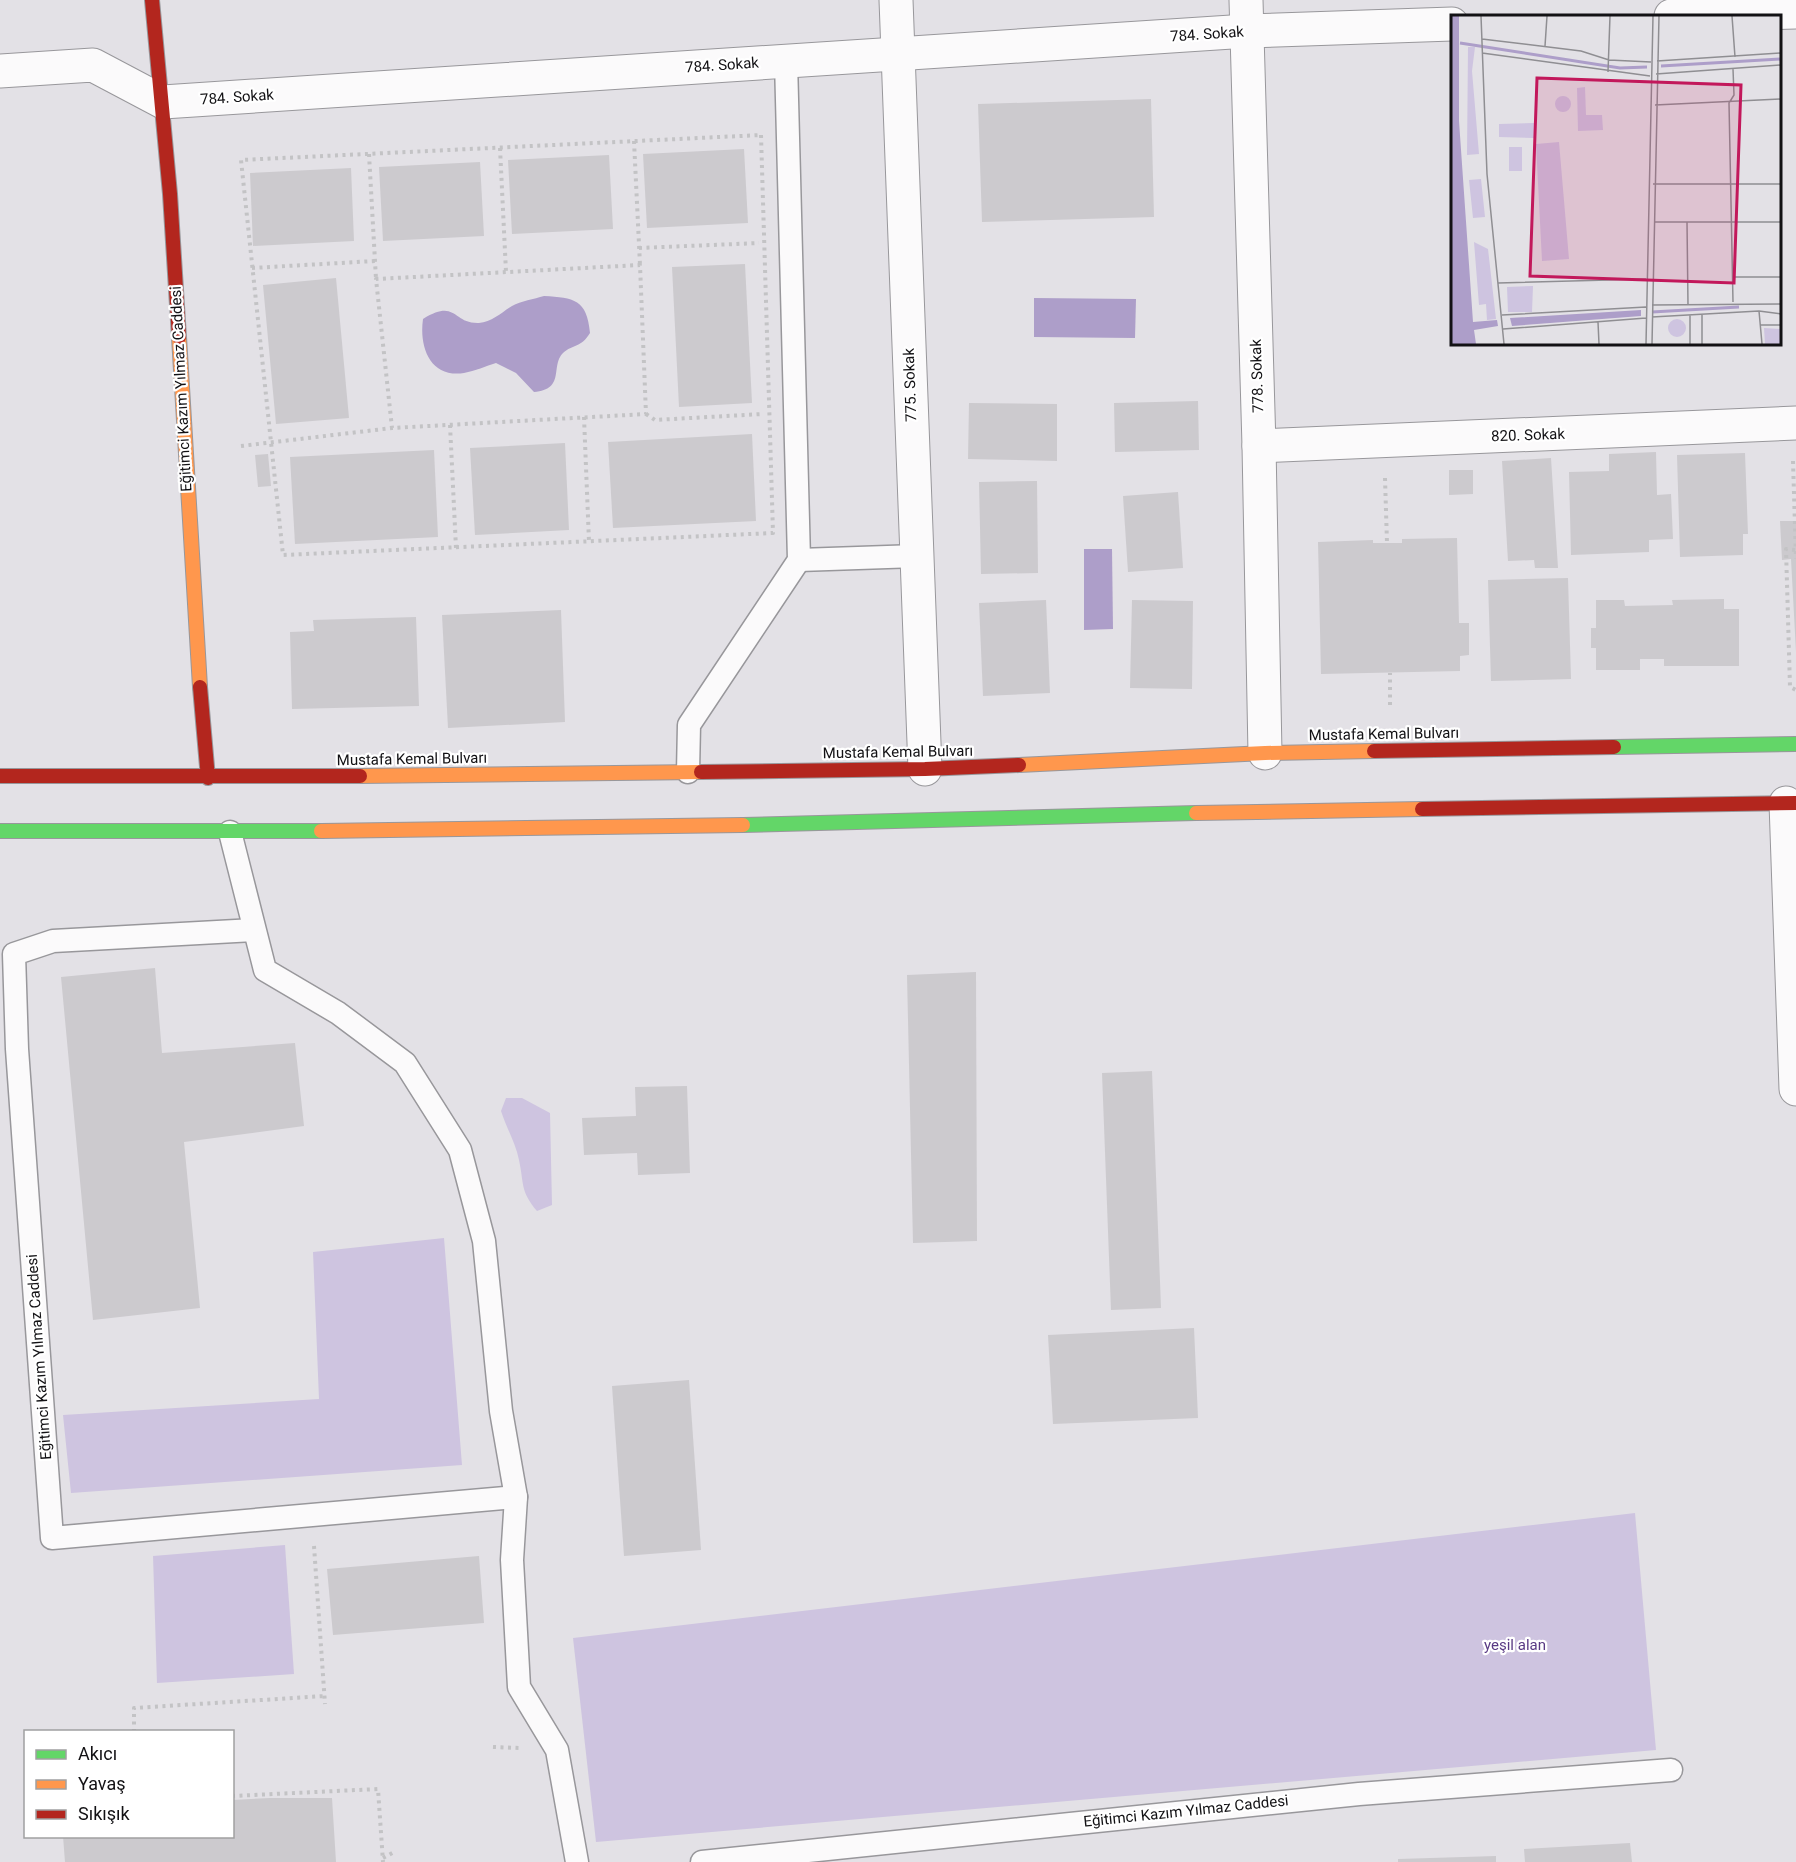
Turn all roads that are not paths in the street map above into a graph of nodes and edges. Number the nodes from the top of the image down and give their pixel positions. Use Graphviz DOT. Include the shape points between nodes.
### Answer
graph roads {
  1 [pos="152,0"];
  2 [pos="896,0"];
  3 [pos="1745,7"];
  4 [pos="1796,12"];
  5 [pos="1679,15"];
  6 [pos="1246,16"];
  7 [pos="1451,24"];
  8 [pos="898,54"];
  9 [pos="786,61"];
  10 [pos="0,71"];
  11 [pos="163,102"];
  12 [pos="1796,423"];
  13 [pos="1259,446"];
  14 [pos="917,556"];
  15 [pos="800,560"];
  16 [pos="1796,744"];
  17 [pos="1265,753"];
  18 [pos="925,769"];
  19 [pos="688,772"];
  20 [pos="0,776"];
  21 [pos="208,778"];
  22 [pos="1791,803"];
  23 [pos="0,831"];
  24 [pos="230,832"];
  25 [pos="254,930"];
  26 [pos="1796,1089"];
  27 [pos="516,1497"];
  28 [pos="1671,1770"];
  29 [pos="577,1862"];
  30 [pos="702,1862"];
  1 -- 11 [label="main road, Eğitimci Kazım Yılmaz Caddesi"];
  2 -- 8 [label="street, 775. Sokak"];
  3 -- 4 [label="street"];
  3 -- 5 [label="street"];
  6 -- 7 [label="street, 784. Sokak"];
  6 -- 8 [label="street, 784. Sokak"];
  6 -- 13 [label="street, 778. Sokak"];
  8 -- 9 [label="street, 784. Sokak"];
  8 -- 14 [label="street, 775. Sokak"];
  9 -- 11 [label="street, 784. Sokak"];
  9 -- 15 [label="lane"];
  10 -- 11 [label="street" via="93,65"];
  11 -- 21 [label="main road, Eğitimci Kazım Yılmaz Caddesi"];
  12 -- 13 [label="street, 820. Sokak"];
  13 -- 17 [label="street, 778. Sokak"];
  14 -- 15 [label="lane"];
  14 -- 18 [label="street, 775. Sokak"];
  15 -- 19 [label="lane" via="689,725"];
  16 -- 17 [label="main road, Mustafa Kemal Bulvarı"];
  17 -- 18 [label="main road, Mustafa Kemal Bulvarı"];
  18 -- 19 [label="main road, Mustafa Kemal Bulvarı"];
  19 -- 21 [label="main road, Mustafa Kemal Bulvarı"];
  20 -- 21 [label="main road, Mustafa Kemal Bulvarı"];
  22 -- 24 [label="main road"];
  22 -- 26 [label="street"];
  23 -- 24 [label="main road"];
  24 -- 25 [label="lane"];
  25 -- 27 [label="lane" via="265,970 338,1013 405,1063 460,1150 483,1241 501,1411"];
  25 -- 27 [label="lane, Eğitimci Kazım Yılmaz Caddesi" via="53,941 14,954 17,1049 52,1538"];
  27 -- 29 [label="lane" via="512,1560 519,1687 556,1750"];
  28 -- 30 [label="lane, Eğitimci Kazım Yılmaz Caddesi" via="1359,1794"];
}
